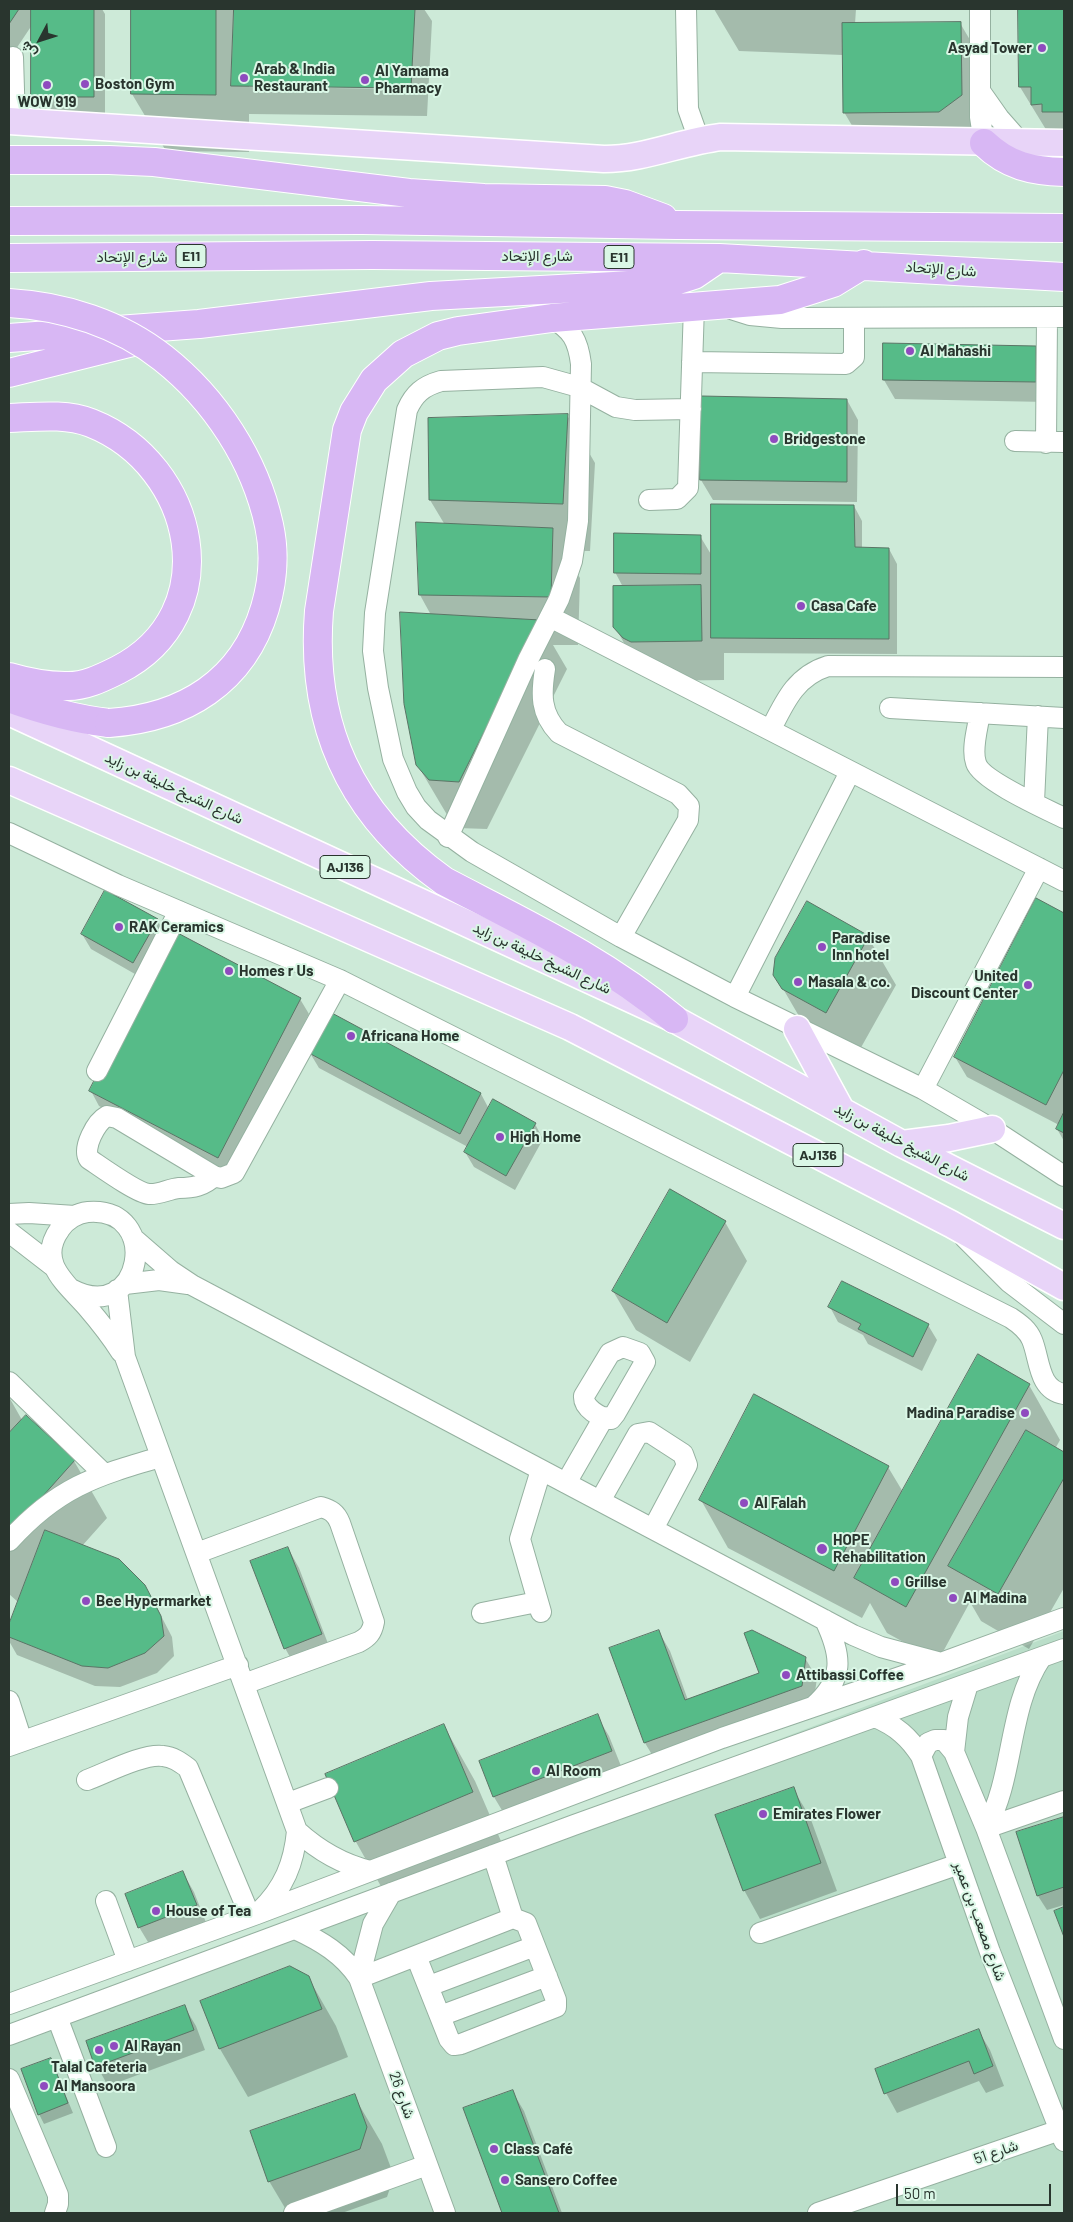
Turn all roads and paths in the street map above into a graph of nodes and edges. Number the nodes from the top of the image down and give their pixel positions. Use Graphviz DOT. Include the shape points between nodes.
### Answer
graph roads {
  1 [pos="686,9"];
  2 [pos="980,9"];
  3 [pos="13,57"];
  4 [pos="980,91"];
  5 [pos="12,121"];
  6 [pos="699,140"];
  7 [pos="984,142"];
  8 [pos="1021,143"];
  9 [pos="1064,143"];
  10 [pos="9,160"];
  11 [pos="1064,172"];
  12 [pos="9,221"];
  13 [pos="678,226"];
  14 [pos="1064,228"];
  15 [pos="9,258"];
  16 [pos="719,258"];
  17 [pos="864,264"];
  18 [pos="1064,277"];
  19 [pos="9,303"];
  20 [pos="707,305"];
  21 [pos="1055,317"];
  22 [pos="552,318"];
  23 [pos="854,318"];
  24 [pos="199,324"];
  25 [pos="9,338"];
  26 [pos="692,362"];
  27 [pos="9,373"];
  28 [pos="579,387"];
  29 [pos="691,409"];
  30 [pos="9,418"];
  31 [pos="1015,441"];
  32 [pos="1055,442"];
  33 [pos="650,500"];
  34 [pos="550,617"];
  35 [pos="1064,667"];
  36 [pos="545,669"];
  37 [pos="9,678"];
  38 [pos="9,698"];
  39 [pos="890,708"];
  40 [pos="9,712"];
  41 [pos="980,713"];
  42 [pos="1038,716"];
  43 [pos="1064,718"];
  44 [pos="771,729"];
  45 [pos="850,772"];
  46 [pos="9,780"];
  47 [pos="1034,802"];
  48 [pos="1063,817"];
  49 [pos="9,833"];
  50 [pos="448,837"];
  51 [pos="1040,868"];
  52 [pos="1064,881"];
  53 [pos="179,911"];
  54 [pos="621,937"];
  55 [pos="340,980"];
  56 [pos="735,998"];
  57 [pos="674,1019"];
  58 [pos="798,1029"];
  59 [pos="97,1071"];
  60 [pos="923,1089"];
  61 [pos="841,1110"];
  62 [pos="992,1129"];
  63 [pos="902,1144"];
  64 [pos="214,1176"];
  65 [pos="1064,1176"];
  66 [pos="9,1214"];
  67 [pos="75,1216"];
  68 [pos="951,1224"];
  69 [pos="1064,1226"];
  70 [pos="9,1232"];
  71 [pos="134,1238"];
  72 [pos="53,1266"];
  73 [pos="192,1285"];
  74 [pos="121,1287"];
  75 [pos="1064,1287"];
  76 [pos="71,1290"];
  77 [pos="1064,1324"];
  78 [pos="125,1357"];
  79 [pos="9,1382"];
  80 [pos="1064,1394"];
  81 [pos="604,1417"];
  82 [pos="161,1457"];
  83 [pos="541,1470"];
  84 [pos="104,1473"];
  85 [pos="566,1483"];
  86 [pos="600,1501"];
  87 [pos="652,1529"];
  88 [pos="9,1541"];
  89 [pos="196,1553"];
  90 [pos="482,1613"];
  91 [pos="1064,1618"];
  92 [pos="825,1620"];
  93 [pos="1064,1649"];
  94 [pos="1041,1658"];
  95 [pos="941,1663"];
  96 [pos="241,1674"];
  97 [pos="968,1684"];
  98 [pos="9,1701"];
  99 [pos="812,1709"];
  100 [pos="875,1717"];
  101 [pos="16,1743"];
  102 [pos="954,1752"];
  103 [pos="921,1756"];
  104 [pos="87,1780"];
  105 [pos="328,1788"];
  106 [pos="1064,1801"];
  107 [pos="288,1803"];
  108 [pos="986,1828"];
  109 [pos="297,1830"];
  110 [pos="493,1855"];
  111 [pos="959,1864"];
  112 [pos="370,1872"];
  113 [pos="391,1892"];
  114 [pos="106,1901"];
  115 [pos="253,1915"];
  116 [pos="513,1918"];
  117 [pos="295,1929"];
  118 [pos="760,1933"];
  119 [pos="535,1946"];
  120 [pos="416,1956"];
  121 [pos="128,1960"];
  122 [pos="547,1976"];
  123 [pos="359,1978"];
  124 [pos="429,1986"];
  125 [pos="9,2004"];
  126 [pos="440,2016"];
  127 [pos="57,2017"];
  128 [pos="9,2035"];
  129 [pos="1064,2039"];
  130 [pos="9,2079"];
  131 [pos="13,2106"];
  132 [pos="1062,2136"];
  133 [pos="106,2147"];
  134 [pos="427,2166"];
  135 [pos="55,2213"];
  136 [pos="294,2213"];
  137 [pos="445,2213"];
  138 [pos="818,2213"];
  1 -- 6 [label="street" via="688,103 690,120"];
  2 -- 4 [label="street"];
  3 -- 5 [label="street"];
  4 -- 7 [label="street"];
  4 -- 8 [label="street"];
  5 -- 6 [label="main road" via="604,159 640,157"];
  6 -- 7 [label="main road" via="721,137"];
  7 -- 8 [label="main road"];
  7 -- 11 [label="highway" via="1015,165"];
  8 -- 9 [label="main road"];
  10 -- 13 [label="highway" via="145,162 409,192 484,198 605,200 652,213"];
  12 -- 13 [label="highway, E11" via="362,220"];
  13 -- 14 [label="highway, E11"];
  15 -- 16 [label="highway, شارع الإتحاد / E11" via="372,255"];
  16 -- 17 [label="highway, شارع الإتحاد / E11"];
  16 -- 24 [label="highway" via="694,275 669,283 431,296"];
  17 -- 18 [label="highway, شارع الإتحاد / E11"];
  17 -- 20 [label="highway" via="833,283 799,296 762,303"];
  19 -- 38 [label="highway, bridge" via="66,312 104,323 140,343 185,377 220,417 247,464 269,525 272,552 270,591 246,653 234,669 205,692 180,705 132,721 109,723 75,719"];
  20 -- 22 [label="highway"];
  20 -- 23 [label="street" via="766,317"];
  20 -- 26 [label="street"];
  21 -- 23 [label="street"];
  21 -- 32 [label="street"];
  22 -- 28 [label="street" via="566,327 576,341 581,364"];
  22 -- 57 [label="highway" via="438,336 403,354 387,367 363,396 348,430 319,611 321,696 330,732 348,776 380,824 399,845 444,881 625,980"];
  23 -- 26 [label="street" via="854,357 846,364"];
  24 -- 25 [label="highway"];
  24 -- 27 [label="highway"];
  26 -- 29 [label="street"];
  28 -- 29 [label="street" via="606,404 626,409"];
  28 -- 34 [label="street" via="576,534 566,580"];
  28 -- 50 [label="street" via="543,377 441,381 419,390 407,410 375,613 373,651 378,688 399,776 416,807"];
  29 -- 33 [label="street" via="688,488 677,498"];
  30 -- 37 [label="highway" via="64,416 91,423 122,440 143,456 175,500 184,526 187,553 185,578 169,625 151,647 129,664 98,680 66,686"];
  31 -- 32 [label="street"];
  34 -- 44 [label="street"];
  34 -- 50 [label="street"];
  35 -- 44 [label="street" via="828,666 802,678 785,701"];
  36 -- 54 [label="street" via="544,709 559,733 678,794 689,806 688,820"];
  39 -- 41 [label="street"];
  40 -- 57 [label="main road, شارع الشيخ خليفة بن زايد / AJ136"];
  41 -- 42 [label="street"];
  41 -- 47 [label="street" via="975,754 978,769 990,779"];
  42 -- 43 [label="street"];
  42 -- 47 [label="street"];
  44 -- 45 [label="street"];
  45 -- 51 [label="street"];
  45 -- 56 [label="street"];
  46 -- 68 [label="main road, AJ136" via="570,1027"];
  47 -- 48 [label="street"];
  49 -- 53 [label="street"];
  50 -- 54 [label="street"];
  51 -- 52 [label="street"];
  51 -- 60 [label="street"];
  53 -- 55 [label="street"];
  53 -- 59 [label="street"];
  54 -- 56 [label="street"];
  55 -- 64 [label="street" via="238,1167 228,1177"];
  55 -- 80 [label="street" via="1010,1318 1023,1327 1032,1340 1039,1367 1050,1386"];
  56 -- 58 [label="street"];
  57 -- 61 [label="main road, شارع الشيخ خليفة بن زايد / AJ136"];
  58 -- 60 [label="street"];
  58 -- 61 [label="main road"];
  60 -- 62 [label="street"];
  61 -- 63 [label="main road, شارع الشيخ خليفة بن زايد / AJ136"];
  62 -- 63 [label="main road"];
  62 -- 65 [label="street"];
  63 -- 69 [label="main road, شارع الشيخ خليفة بن زايد / AJ136"];
  64 -- 64 [label="street" via="112,1116 103,1118 86,1150 89,1159 147,1194 194,1187"];
  66 -- 67 [label="street"];
  67 -- 71 [label="street" via="85,1212 104,1213 122,1222"];
  67 -- 72 [label="street" via="55,1237"];
  68 -- 75 [label="main road, AJ136"];
  68 -- 77 [label="street" via="1009,1282"];
  70 -- 72 [label="street"];
  71 -- 73 [label="street"];
  71 -- 74 [label="street" via="135,1266"];
  72 -- 76 [label="street"];
  73 -- 74 [label="street" via="159,1280"];
  73 -- 83 [label="street"];
  74 -- 76 [label="street" via="99,1296"];
  74 -- 78 [label="street"];
  76 -- 78 [label="street"];
  78 -- 82 [label="street"];
  79 -- 84 [label="street"];
  81 -- 85 [label="street"];
  82 -- 84 [label="street"];
  82 -- 89 [label="street"];
  83 -- 85 [label="street"];
  83 -- 90 [label="street" via="520,1538 539,1607"];
  84 -- 88 [label="street" via="60,1495"];
  85 -- 86 [label="street"];
  86 -- 87 [label="street"];
  86 -- 87 [label="street" via="638,1434 649,1432 684,1454 687,1465"];
  87 -- 92 [label="street"];
  89 -- 96 [label="street"];
  89 -- 96 [label="street" via="321,1507 330,1509 340,1523 374,1622 373,1631 358,1642"];
  91 -- 95 [label="street"];
  92 -- 95 [label="street" via="881,1647"];
  92 -- 99 [label="street" via="839,1658 831,1686"];
  93 -- 94 [label="street"];
  94 -- 97 [label="street"];
  94 -- 108 [label="street" via="1024,1693 999,1796"];
  95 -- 99 [label="street"];
  96 -- 101 [label="street"];
  96 -- 107 [label="street"];
  97 -- 100 [label="street"];
  97 -- 102 [label="street" via="958,1717"];
  98 -- 101 [label="street"];
  99 -- 112 [label="street" via="722,1738"];
  100 -- 103 [label="street, شارع مصعب بن عمير" via="902,1732"];
  100 -- 110 [label="street"];
  102 -- 103 [label="street" via="944,1740 935,1740 928,1743"];
  102 -- 108 [label="street"];
  103 -- 111 [label="street, شارع مصعب بن عمير"];
  104 -- 115 [label="street" via="162,1755 176,1759 188,1768"];
  105 -- 107 [label="street"];
  106 -- 108 [label="street"];
  107 -- 109 [label="street"];
  108 -- 129 [label="street"];
  109 -- 112 [label="street" via="326,1854"];
  109 -- 115 [label="street" via="295,1850 282,1886 271,1901"];
  110 -- 113 [label="street"];
  110 -- 116 [label="street"];
  111 -- 118 [label="street"];
  111 -- 132 [label="street, شارع مصعب بن عمير"];
  112 -- 115 [label="street"];
  113 -- 117 [label="street"];
  113 -- 123 [label="street" via="373,1924"];
  114 -- 121 [label="street"];
  115 -- 121 [label="street"];
  116 -- 119 [label="street" via="526,1923"];
  116 -- 120 [label="street"];
  117 -- 123 [label="street, شارع 26" via="332,1948 348,1962"];
  117 -- 127 [label="street"];
  119 -- 122 [label="street"];
  119 -- 124 [label="street"];
  120 -- 123 [label="street"];
  120 -- 124 [label="street"];
  121 -- 125 [label="street"];
  122 -- 126 [label="street"];
  122 -- 126 [label="street" via="557,2004 554,2010 458,2045 451,2042"];
  123 -- 134 [label="street, شارع 26"];
  124 -- 126 [label="street"];
  127 -- 128 [label="street"];
  127 -- 133 [label="street"];
  130 -- 131 [label="street"];
  131 -- 135 [label="street" via="58,2194"];
  132 -- 138 [label="street, شارع 51"];
  134 -- 136 [label="street"];
  134 -- 137 [label="street, شارع 26"];
}
